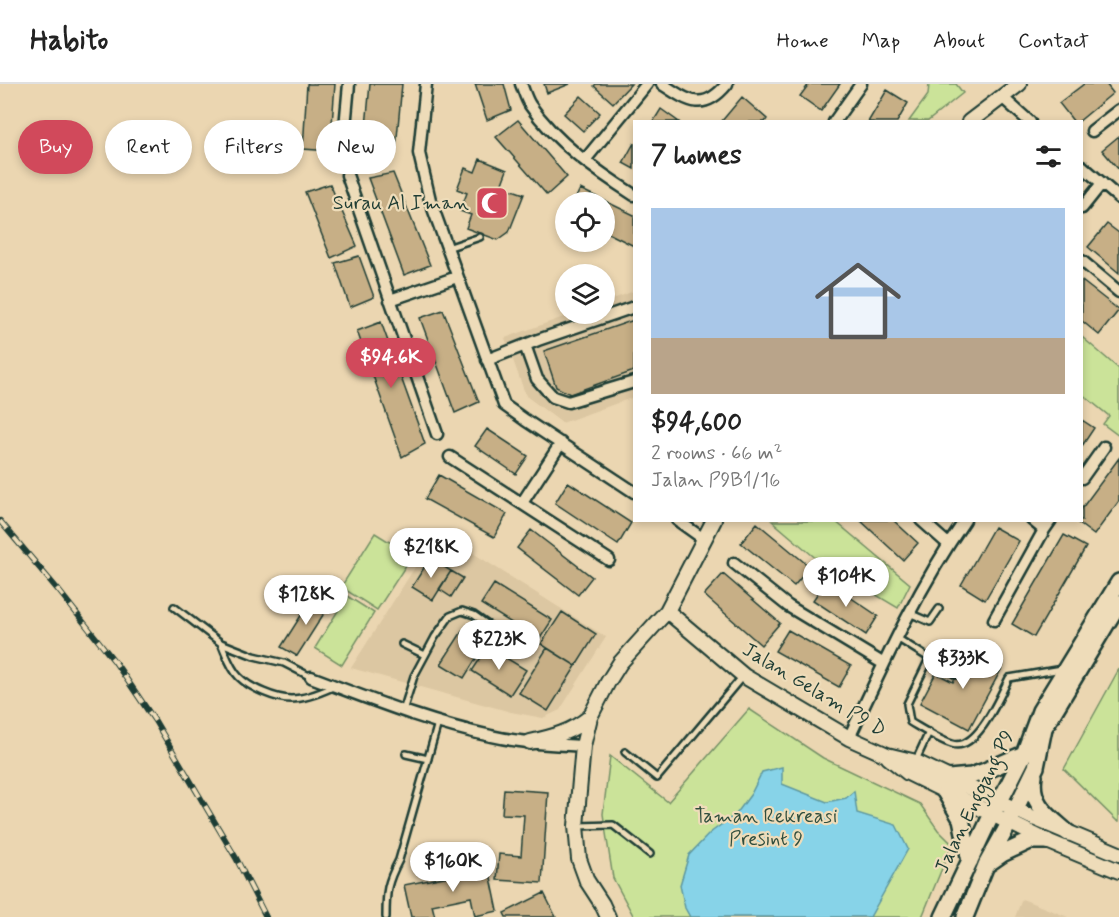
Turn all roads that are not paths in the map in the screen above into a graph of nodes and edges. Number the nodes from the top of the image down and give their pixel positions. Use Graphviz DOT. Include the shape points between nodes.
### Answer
graph roads {
  1 [pos="349,84"];
  2 [pos="426,84"];
  3 [pos="521,84"];
  4 [pos="647,84"];
  5 [pos="662,84"];
  6 [pos="727,84"];
  7 [pos="861,84"];
  8 [pos="1019,84"];
  9 [pos="1002,97"];
  10 [pos="1119,110"];
  11 [pos="346,120"];
  12 [pos="835,120"];
  13 [pos="972,120"];
  14 [pos="1028,120"];
  15 [pos="1092,131"];
  16 [pos="585,160"];
  17 [pos="1083,167"];
  18 [pos="347,175"];
  19 [pos="1101,183"];
  20 [pos="633,194"];
  21 [pos="1119,198"];
  22 [pos="1083,207"];
  23 [pos="480,237"];
  24 [pos="447,248"];
  25 [pos="1083,262"];
  26 [pos="457,277"];
  27 [pos="1119,292"];
  28 [pos="390,300"];
  29 [pos="633,307"];
  30 [pos="525,345"];
  31 [pos="487,360"];
  32 [pos="633,382"];
  33 [pos="437,434"];
  34 [pos="561,442"];
  35 [pos="1104,447"];
  36 [pos="450,457"];
  37 [pos="1083,477"];
  38 [pos="633,491"];
  39 [pos="522,503"];
  40 [pos="680,522"];
  41 [pos="713,522"];
  42 [pos="923,522"];
  43 [pos="964,522"];
  44 [pos="1034,522"];
  45 [pos="1050,522"];
  46 [pos="1044,531"];
  47 [pos="705,540"];
  48 [pos="948,544"];
  49 [pos="609,560"];
  50 [pos="734,563"];
  51 [pos="1119,582"];
  52 [pos="174,607"];
  53 [pos="939,609"];
  54 [pos="1116,610"];
  55 [pos="667,611"];
  56 [pos="909,613"];
  57 [pos="994,620"];
  58 [pos="897,638"];
  59 [pos="221,643"];
  60 [pos="402,644"];
  61 [pos="525,651"];
  62 [pos="425,656"];
  63 [pos="929,659"];
  64 [pos="884,664"];
  65 [pos="1066,669"];
  66 [pos="956,675"];
  67 [pos="744,676"];
  68 [pos="311,677"];
  69 [pos="335,686"];
  70 [pos="403,711"];
  71 [pos="590,717"];
  72 [pos="438,722"];
  73 [pos="929,732"];
  74 [pos="849,738"];
  75 [pos="530,742"];
  76 [pos="583,746"];
  77 [pos="626,752"];
  78 [pos="406,754"];
  79 [pos="1024,754"];
  80 [pos="887,755"];
  81 [pos="428,759"];
  82 [pos="916,762"];
  83 [pos="1036,767"];
  84 [pos="947,785"];
  85 [pos="996,807"];
  86 [pos="1018,815"];
  87 [pos="576,826"];
  88 [pos="1068,832"];
  89 [pos="1047,841"];
  90 [pos="650,854"];
  91 [pos="1119,854"];
  92 [pos="970,861"];
  93 [pos="986,865"];
  94 [pos="1119,871"];
  95 [pos="386,917"];
  96 [pos="608,917"];
  97 [pos="943,917"];
  98 [pos="965,917"];
  1 -- 11 [label="street"];
  2 -- 24 [label="street" via="418,153"];
  3 -- 16 [label="street" via="535,112"];
  4 -- 16 [label="street"];
  5 -- 6 [label="street" via="683,98 700,102 718,95"];
  7 -- 12 [label="street"];
  8 -- 9 [label="street"];
  9 -- 13 [label="street"];
  9 -- 14 [label="street"];
  10 -- 15 [label="street"];
  16 -- 20 [label="street"];
  17 -- 19 [label="street"];
  18 -- 28 [label="street"];
  19 -- 21 [label="street"];
  19 -- 22 [label="street"];
  23 -- 24 [label="lane"];
  24 -- 26 [label="street"];
  25 -- 27 [label="street"];
  26 -- 28 [label="street"];
  26 -- 31 [label="street"];
  28 -- 33 [label="street"];
  29 -- 30 [label="street"];
  30 -- 31 [label="street"];
  30 -- 32 [label="street" via="537,379 553,397 568,402"];
  31 -- 34 [label="street" via="504,405"];
  34 -- 38 [label="street"];
  34 -- 39 [label="street"];
  35 -- 37 [label="street"];
  36 -- 39 [label="street"];
  39 -- 49 [label="street"];
  40 -- 47 [label="street"];
  41 -- 47 [label="street"];
  42 -- 48 [label="street"];
  43 -- 48 [label="street"];
  44 -- 46 [label="street"];
  45 -- 46 [label="street"];
  46 -- 57 [label="street"];
  47 -- 55 [label="street"];
  48 -- 56 [label="street"];
  50 -- 64 [label="street" via="788,606"];
  51 -- 65 [label="main road, Jalan Enggang P9"];
  52 -- 59 [label="lane"];
  53 -- 56 [label="lane" via="930,622"];
  54 -- 83 [label="main road, Jalan Enggang P9" via="1044,728"];
  55 -- 67 [label="street, Jalan Gelam P9 D"];
  55 -- 71 [label="street" via="620,663"];
  56 -- 58 [label="street"];
  58 -- 63 [label="lane"];
  58 -- 64 [label="street"];
  59 -- 68 [label="lane" via="284,663"];
  59 -- 69 [label="lane" via="232,669 263,693 291,699"];
  60 -- 62 [label="lane"];
  61 -- 62 [label="lane" via="474,615 462,611 450,616"];
  62 -- 70 [label="lane"];
  63 -- 66 [label="lane"];
  63 -- 73 [label="lane" via="907,704 910,722"];
  64 -- 74 [label="street"];
  65 -- 73 [label="lane" via="1010,678 981,729 967,743 953,745"];
  65 -- 79 [label="main road, Jalan Enggang P9" via="1040,711"];
  67 -- 74 [label="street, Jalan Gelam P9 D"];
  67 -- 77 [label="lane" via="657,778"];
  68 -- 69 [label="street"];
  69 -- 70 [label="street"];
  70 -- 72 [label="street"];
  71 -- 75 [label="street" via="575,728"];
  71 -- 76 [label="street"];
  72 -- 75 [label="street"];
  72 -- 81 [label="lane"];
  73 -- 82 [label="lane"];
  74 -- 80 [label="street, Jalan Gelam P9 D"];
  75 -- 76 [label="street"];
  76 -- 87 [label="street"];
  78 -- 81 [label="lane"];
  79 -- 84 [label="main road"];
  79 -- 85 [label="main road, Jalan Enggang P9"];
  80 -- 82 [label="street, Jalan Gelam P9 D"];
  80 -- 84 [label="street, Jalan Gelam P9 D" via="908,773"];
  81 -- 95 [label="lane" via="399,860 390,878"];
  82 -- 84 [label="street, Jalan Gelam P9 D"];
  83 -- 86 [label="main road, Jalan Enggang P9"];
  83 -- 88 [label="main road" via="1033,780 1037,802"];
  84 -- 85 [label="street, Jalan Gelam P9 D"];
  84 -- 92 [label="main road" via="961,819"];
  85 -- 86 [label="street, Jalan Gelam P9 D"];
  85 -- 92 [label="main road, Jalan Enggang P9"];
  86 -- 88 [label="street"];
  86 -- 89 [label="street"];
  86 -- 93 [label="main road, Jalan Enggang P9"];
  87 -- 90 [label="lane" via="613,825"];
  87 -- 96 [label="street" via="579,859"];
  88 -- 91 [label="street"];
  89 -- 93 [label="main road" via="1030,841"];
  89 -- 94 [label="street"];
  92 -- 97 [label="main road, Jalan Enggang P9"];
  93 -- 98 [label="main road, Jalan Enggang P9"];
}
